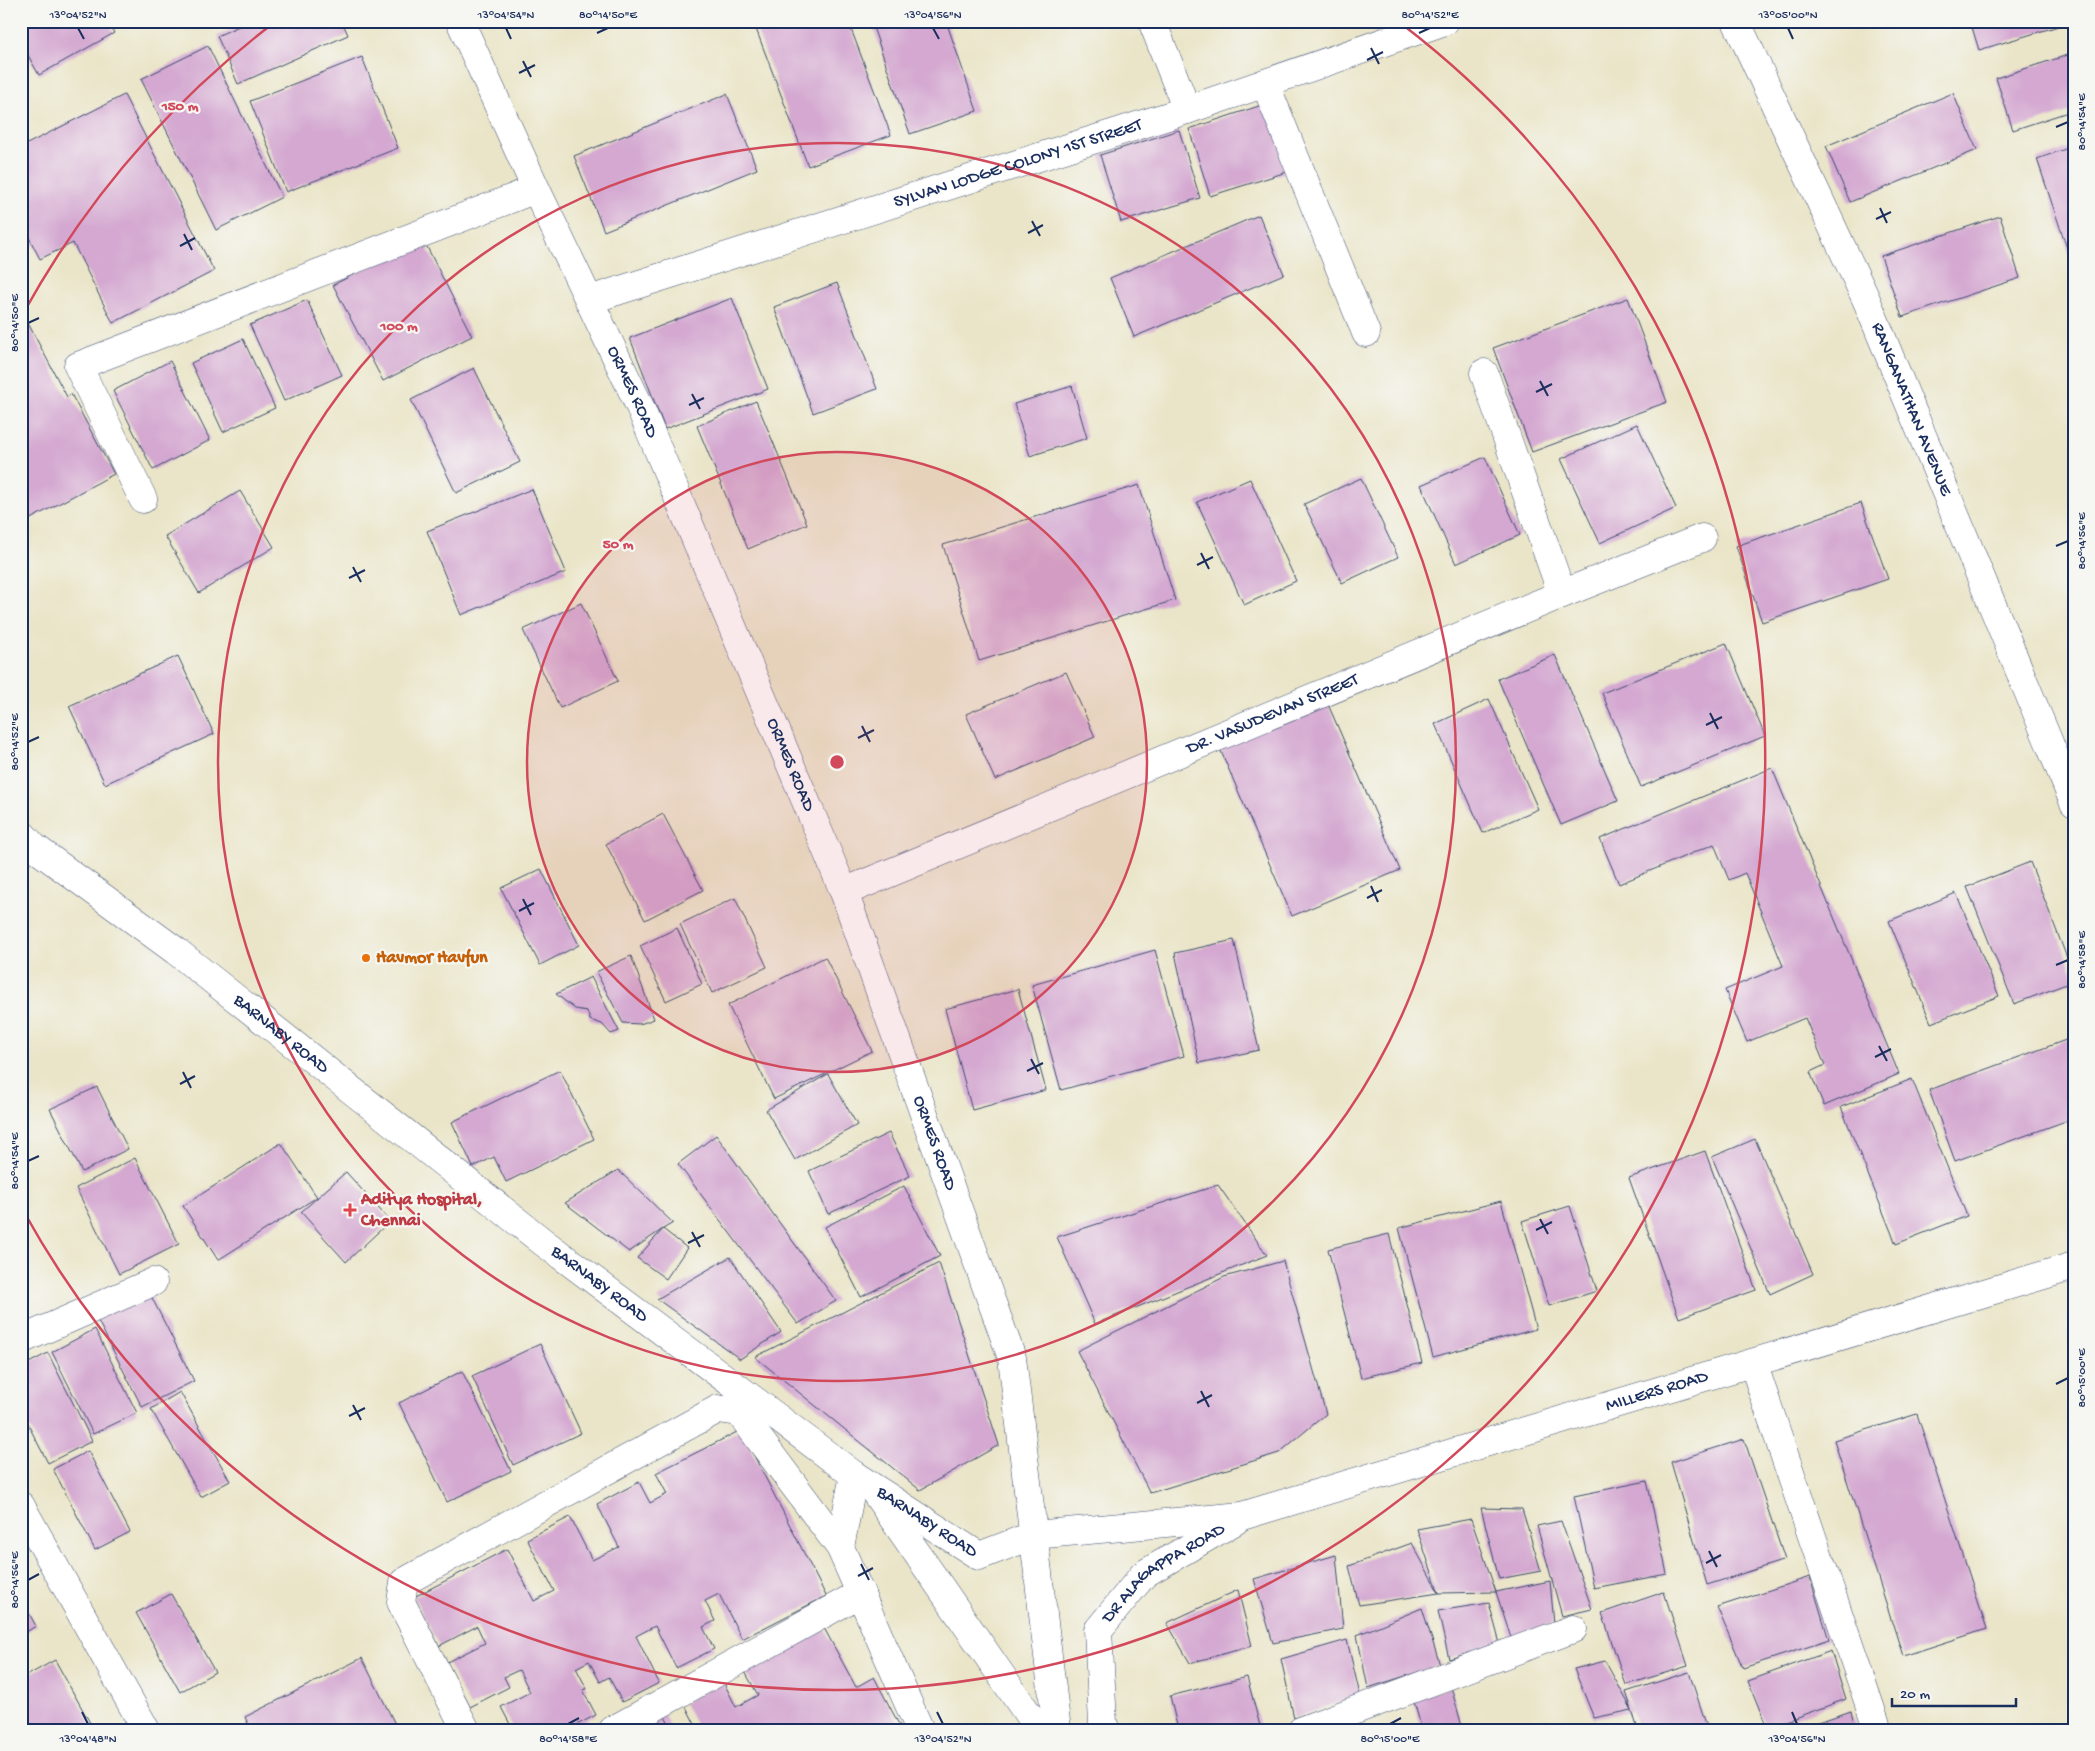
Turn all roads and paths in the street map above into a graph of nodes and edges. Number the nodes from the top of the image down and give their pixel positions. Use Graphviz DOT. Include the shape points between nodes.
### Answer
graph roads {
  1 [pos="460,21"];
  2 [pos="1152,21"];
  3 [pos="1445,21"];
  4 [pos="1736,21"];
  5 [pos="1265,83"];
  6 [pos="1187,110"];
  7 [pos="536,189"];
  8 [pos="589,300"];
  9 [pos="1366,333"];
  10 [pos="1484,373"];
  11 [pos="142,499"];
  12 [pos="1702,538"];
  13 [pos="1562,594"];
  14 [pos="2074,803"];
  15 [pos="26,846"];
  16 [pos="844,892"];
  17 [pos="2074,1266"];
  18 [pos="153,1282"];
  19 [pos="21,1340"];
  20 [pos="1753,1363"];
  21 [pos="863,1481"];
  22 [pos="21,1506"];
  23 [pos="1242,1516"];
  24 [pos="1034,1535"];
  25 [pos="840,1547"];
  26 [pos="861,1593"];
  27 [pos="1573,1629"];
  28 [pos="146,1730"];
  29 [pos="466,1730"];
  30 [pos="613,1730"];
  31 [pos="920,1730"];
  32 [pos="1039,1730"];
  33 [pos="1057,1730"];
  34 [pos="1106,1730"];
  35 [pos="1302,1730"];
  36 [pos="1878,1730"];
  1 -- 7 [label="street, ORMES ROAD"];
  2 -- 6 [label="street"];
  3 -- 5 [label="street, SYLVAN LODGE COLONY 1ST STREET"];
  4 -- 14 [label="street, RANGANATHAN AVENUE" via="1866,299"];
  5 -- 6 [label="street, SYLVAN LODGE COLONY 1ST STREET"];
  5 -- 9 [label="street"];
  6 -- 8 [label="street, SYLVAN LODGE COLONY 1ST STREET"];
  7 -- 8 [label="street, ORMES ROAD"];
  7 -- 11 [label="street" via="78,366"];
  8 -- 16 [label="street, ORMES ROAD" via="640,407"];
  10 -- 13 [label="street"];
  12 -- 13 [label="street, DR. VASUDEVAN STREET"];
  13 -- 16 [label="street, DR. VASUDEVAN STREET"];
  15 -- 21 [label="street, BARNABY ROAD" via="176,950 543,1242"];
  16 -- 24 [label="street, ORMES ROAD" via="1012,1358"];
  17 -- 20 [label="street, MILLERS ROAD"];
  18 -- 19 [label="street"];
  20 -- 23 [label="street, MILLERS ROAD"];
  20 -- 36 [label="street"];
  21 -- 24 [label="street, BARNABY ROAD" via="979,1556"];
  21 -- 25 [label="street"];
  21 -- 32 [label="street"];
  22 -- 28 [label="street"];
  23 -- 24 [label="street, BARNABY ROAD"];
  23 -- 34 [label="street, DR ALAGAPPA ROAD" via="1144,1574 1098,1630 1103,1724"];
  24 -- 33 [label="street, ORMES ROAD"];
  25 -- 26 [label="street"];
  25 -- 29 [label="street" via="739,1412 718,1409 404,1582 401,1602"];
  26 -- 30 [label="street"];
  26 -- 31 [label="street"];
  27 -- 35 [label="street"];
}
